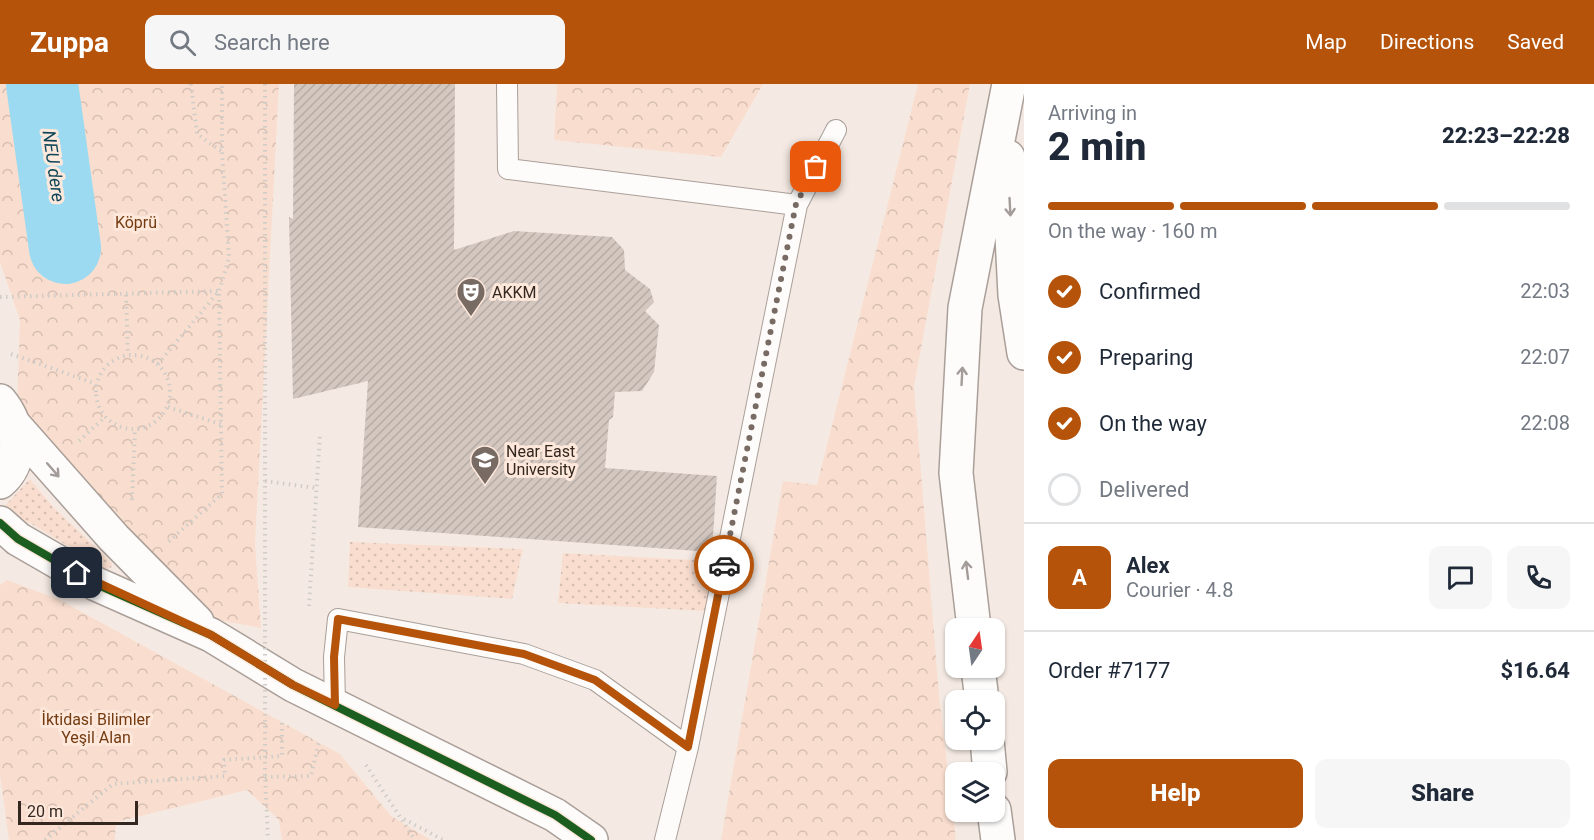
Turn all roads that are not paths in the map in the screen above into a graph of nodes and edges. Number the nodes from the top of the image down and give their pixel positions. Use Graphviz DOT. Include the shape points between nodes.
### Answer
graph roads {
  1 [pos="507,84"];
  2 [pos="1007,95"];
  3 [pos="836,130"];
  4 [pos="796,204"];
  5 [pos="1024,353"];
  6 [pos="7,414"];
  7 [pos="0,482"];
  8 [pos="0,523"];
  9 [pos="973,618"];
  10 [pos="211,635"];
  11 [pos="335,705"];
  12 [pos="688,747"];
  13 [pos="996,822"];
  14 [pos="591,840"];
  15 [pos="665,840"];
  16 [pos="998,840"];
  1 -- 4 [label="lane" via="508,169"];
  2 -- 5 [label="street, one-way" via="1015,295"];
  9 -- 2 [label="street, one-way" via="956,473 965,308"];
  3 -- 4 [label="lane"];
  4 -- 12 [label="lane"];
  6 -- 7 [label="street" via="17,445 14,463"];
  6 -- 10 [label="street, one-way" via="114,538"];
  8 -- 10 [label="street" via="18,539 96,584"];
  10 -- 11 [label="street" via="293,685"];
  11 -- 12 [label="lane" via="338,619 524,654 595,680"];
  11 -- 14 [label="street" via="555,815"];
  12 -- 15 [label="lane"];
  13 -- 16 [label="street"];
}
